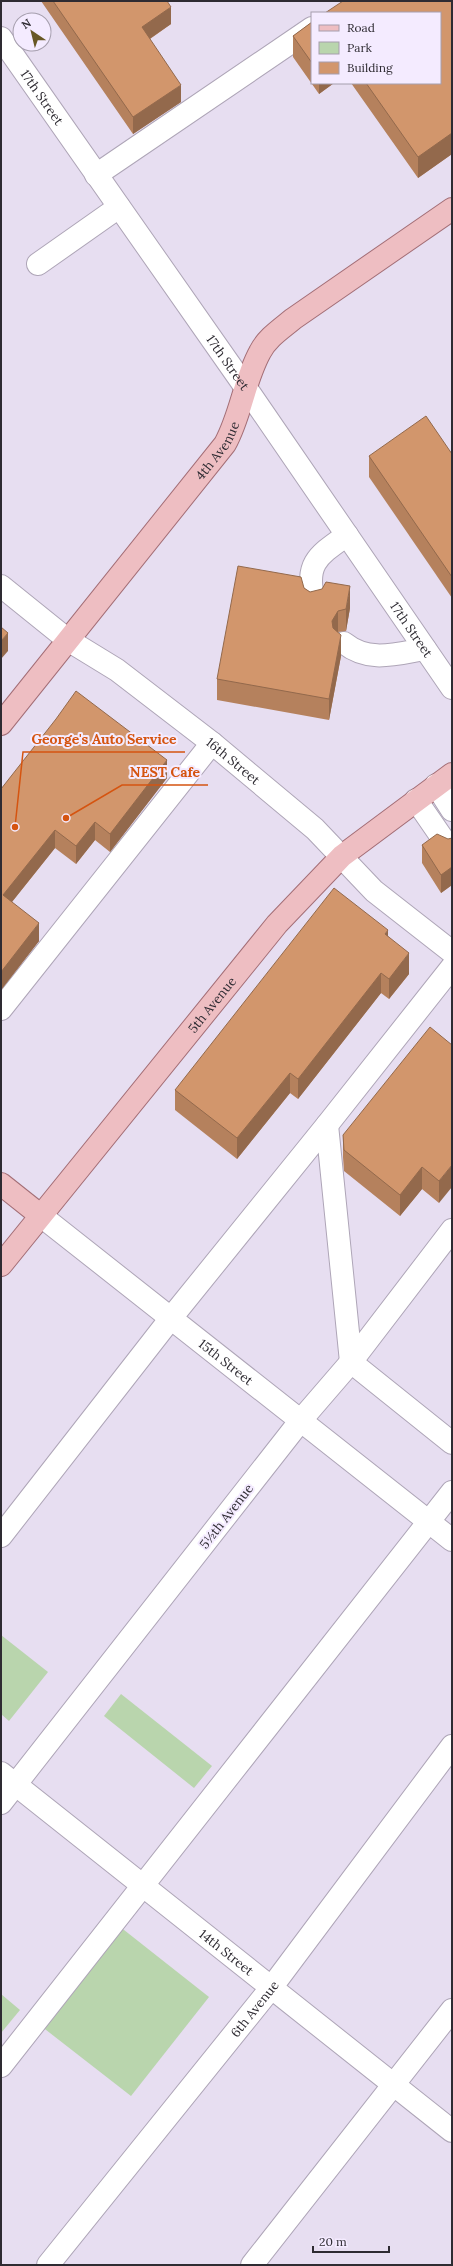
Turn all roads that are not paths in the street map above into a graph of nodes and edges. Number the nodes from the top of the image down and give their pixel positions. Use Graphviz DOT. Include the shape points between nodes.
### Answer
graph roads {
  1 [pos="311,29"];
  2 [pos="1,38"];
  3 [pos="96,175"];
  4 [pos="119,207"];
  5 [pos="452,209"];
  6 [pos="38,264"];
  7 [pos="246,388"];
  8 [pos="347,535"];
  9 [pos="1,586"];
  10 [pos="314,601"];
  11 [pos="68,640"];
  12 [pos="344,643"];
  13 [pos="425,649"];
  14 [pos="452,688"];
  15 [pos="1,724"];
  16 [pos="212,743"];
  17 [pos="448,777"];
  18 [pos="416,800"];
  19 [pos="452,810"];
  20 [pos="447,845"];
  21 [pos="342,856"];
  22 [pos="452,952"];
  23 [pos="452,967"];
  24 [pos="1,1009"];
  25 [pos="327,1125"];
  26 [pos="1,1184"];
  27 [pos="40,1215"];
  28 [pos="452,1230"];
  29 [pos="1,1265"];
  30 [pos="171,1318"];
  31 [pos="351,1362"];
  32 [pos="301,1420"];
  33 [pos="452,1443"];
  34 [pos="452,1492"];
  35 [pos="429,1521"];
  36 [pos="1,1536"];
  37 [pos="452,1540"];
  38 [pos="452,1746"];
  39 [pos="8,1779"];
  40 [pos="1,1803"];
  41 [pos="144,1886"];
  42 [pos="271,1988"];
  43 [pos="452,2010"];
  44 [pos="1,2066"];
  45 [pos="394,2085"];
  46 [pos="452,2131"];
  47 [pos="48,2265"];
  48 [pos="252,2265"];
  1 -- 3 [label="street"];
  2 -- 3 [label="street, 17th Street"];
  3 -- 4 [label="street, 17th Street"];
  4 -- 6 [label="street"];
  4 -- 7 [label="street, 17th Street"];
  5 -- 7 [label="main road, 4th Avenue" via="293,319 270,338 260,350"];
  7 -- 8 [label="street, 17th Street"];
  7 -- 11 [label="main road, 4th Avenue" via="234,428 225,444"];
  8 -- 10 [label="street" via="318,556 311,572"];
  8 -- 13 [label="street, 17th Street"];
  9 -- 11 [label="street, 16th Street"];
  11 -- 15 [label="main road, 4th Avenue"];
  11 -- 16 [label="street, 16th Street" via="117,670"];
  12 -- 13 [label="street" via="363,655 388,655"];
  13 -- 14 [label="street, 17th Street"];
  16 -- 21 [label="street, 16th Street" via="315,829"];
  16 -- 24 [label="street"];
  17 -- 18 [label="main road, 5th Avenue"];
  17 -- 19 [label="street"];
  18 -- 20 [label="street"];
  18 -- 21 [label="main road, 5th Avenue"];
  21 -- 22 [label="street, 16th Street" via="374,891"];
  21 -- 27 [label="main road, 5th Avenue" via="277,924"];
  23 -- 25 [label="street"];
  25 -- 30 [label="street"];
  25 -- 31 [label="street"];
  26 -- 27 [label="main road, 15th Street"];
  27 -- 29 [label="main road, 5th Avenue"];
  27 -- 30 [label="street, 15th Street"];
  28 -- 31 [label="street, 5½th Avenue"];
  30 -- 32 [label="street, 15th Street"];
  30 -- 36 [label="street"];
  31 -- 32 [label="street, 5½th Avenue"];
  31 -- 33 [label="street"];
  32 -- 35 [label="street, 15th Street"];
  32 -- 39 [label="street, 5½th Avenue"];
  34 -- 35 [label="street"];
  35 -- 37 [label="street, 15th Street"];
  35 -- 41 [label="street"];
  38 -- 42 [label="street, 6th Avenue"];
  39 -- 40 [label="street, 5½th Avenue"];
  39 -- 41 [label="street, 14th Street"];
  41 -- 42 [label="street, 14th Street"];
  41 -- 44 [label="street"];
  42 -- 45 [label="street, 14th Street"];
  42 -- 47 [label="street, 6th Avenue"];
  43 -- 45 [label="street"];
  45 -- 46 [label="street, 14th Street"];
  45 -- 48 [label="street"];
}
